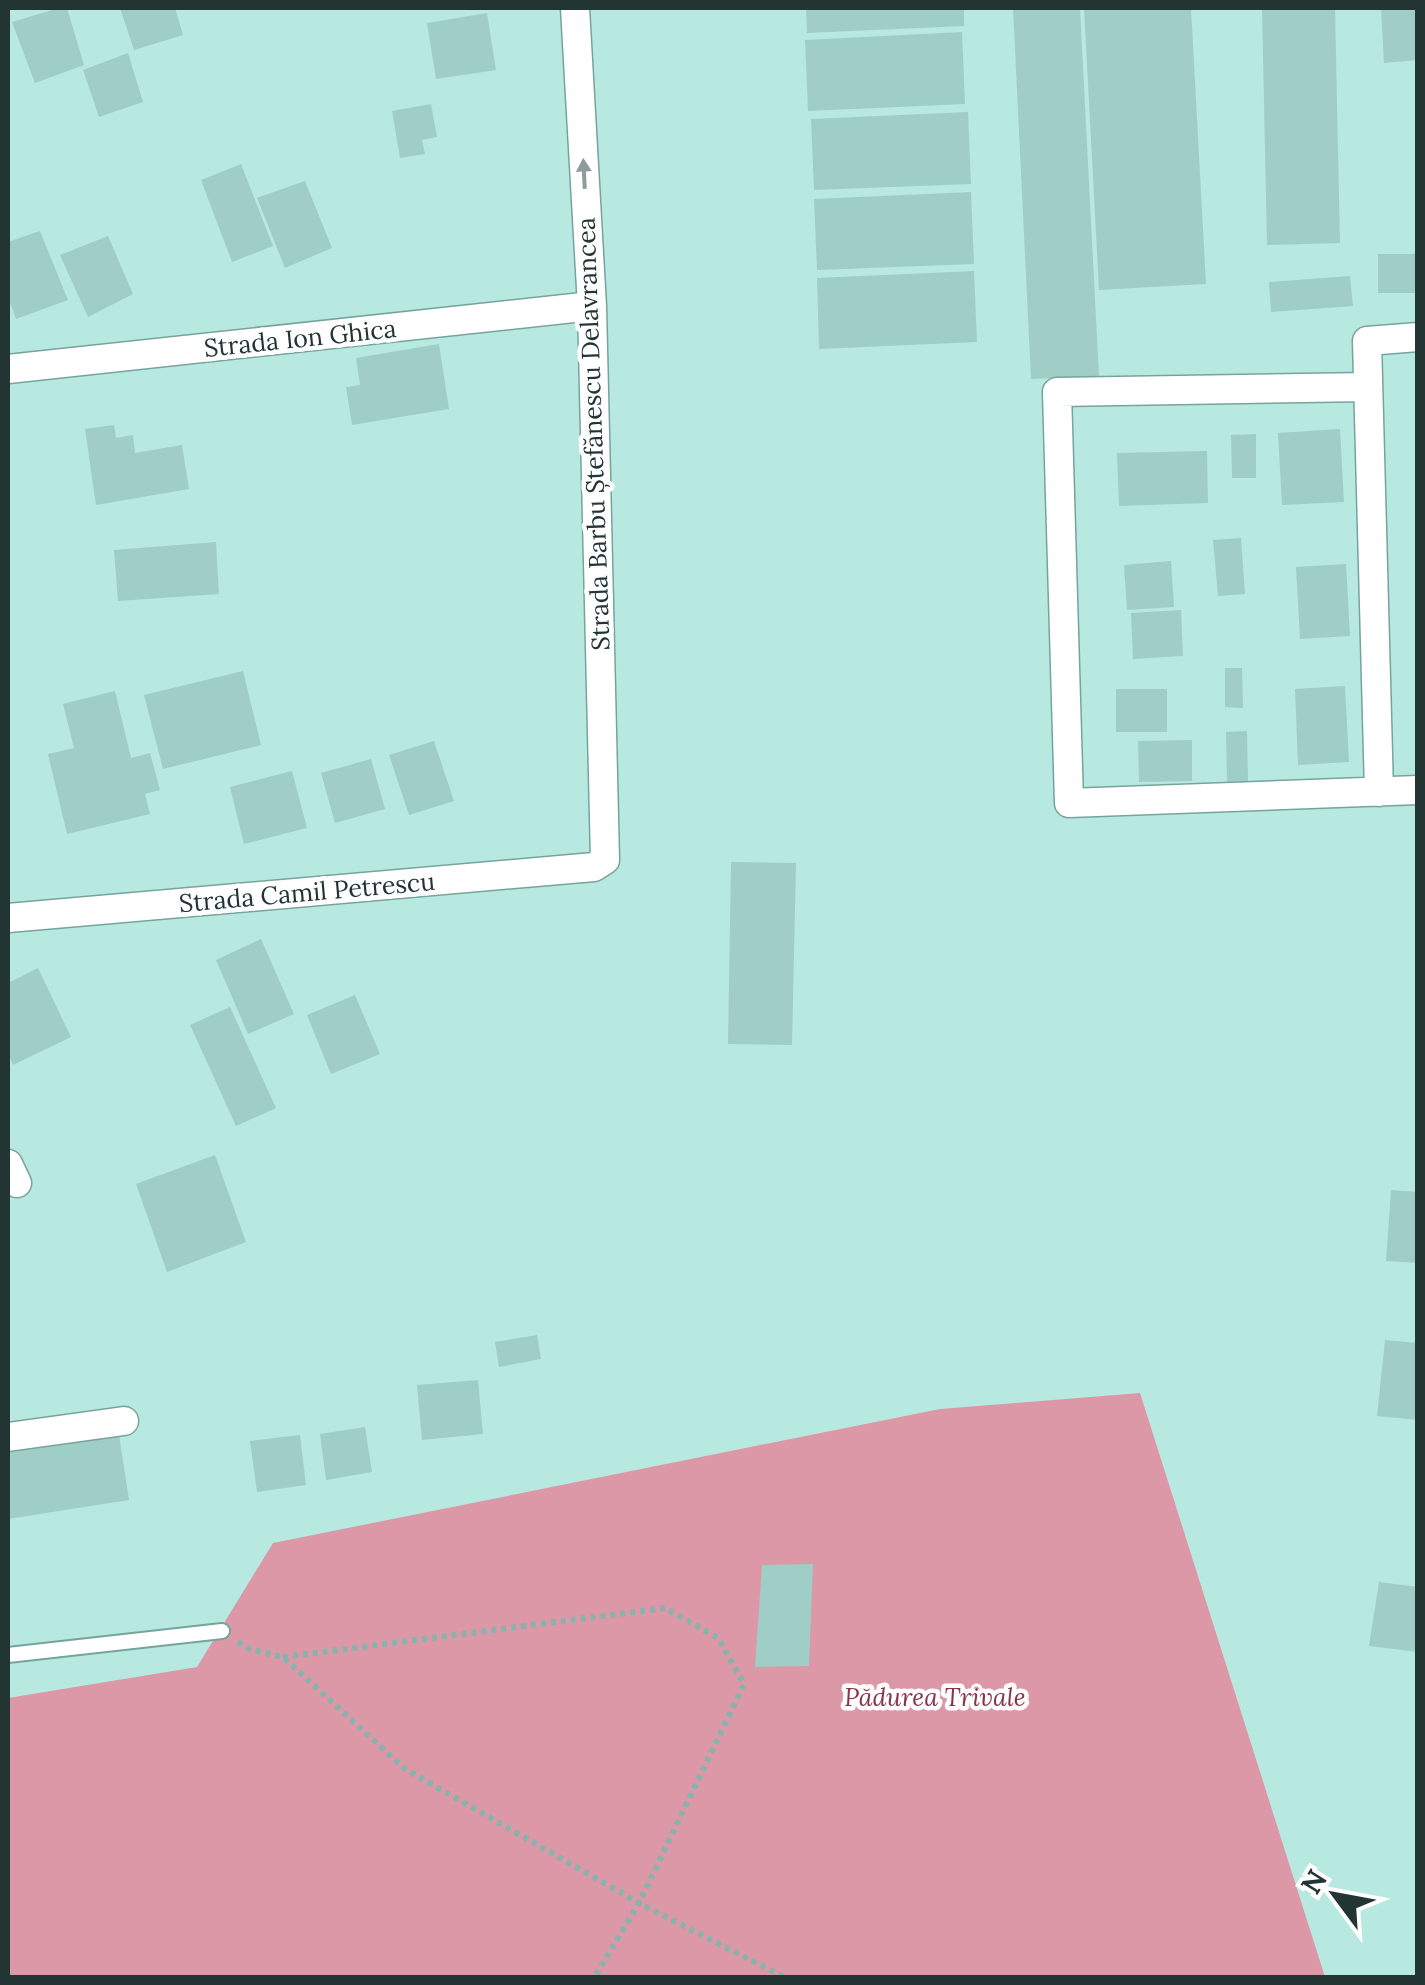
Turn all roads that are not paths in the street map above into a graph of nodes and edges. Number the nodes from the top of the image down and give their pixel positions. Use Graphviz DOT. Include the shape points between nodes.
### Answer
graph roads {
  1 [pos="574,8"];
  2 [pos="592,306"];
  3 [pos="1418,337"];
  4 [pos="8,369"];
  5 [pos="1368,386"];
  6 [pos="1418,790"];
  7 [pos="1379,792"];
  8 [pos="605,860"];
  9 [pos="8,918"];
  10 [pos="124,1421"];
  11 [pos="8,1437"];
  12 [pos="222,1631"];
  13 [pos="8,1654"];
  2 -- 1 [label="street, Strada Barbu Ștefănescu Delavrancea, one-way"];
  2 -- 4 [label="street, Strada Ion Ghica"];
  2 -- 8 [label="street, Strada Barbu Ștefănescu Delavrancea"];
  3 -- 5 [label="street" via="1367,341"];
  5 -- 7 [label="street"];
  5 -- 7 [label="street" via="1057,392 1069,803"];
  6 -- 7 [label="street"];
  8 -- 9 [label="street, Strada Camil Petrescu" via="594,867"];
  10 -- 11 [label="street"];
  12 -- 13 [label="lane"];
}
